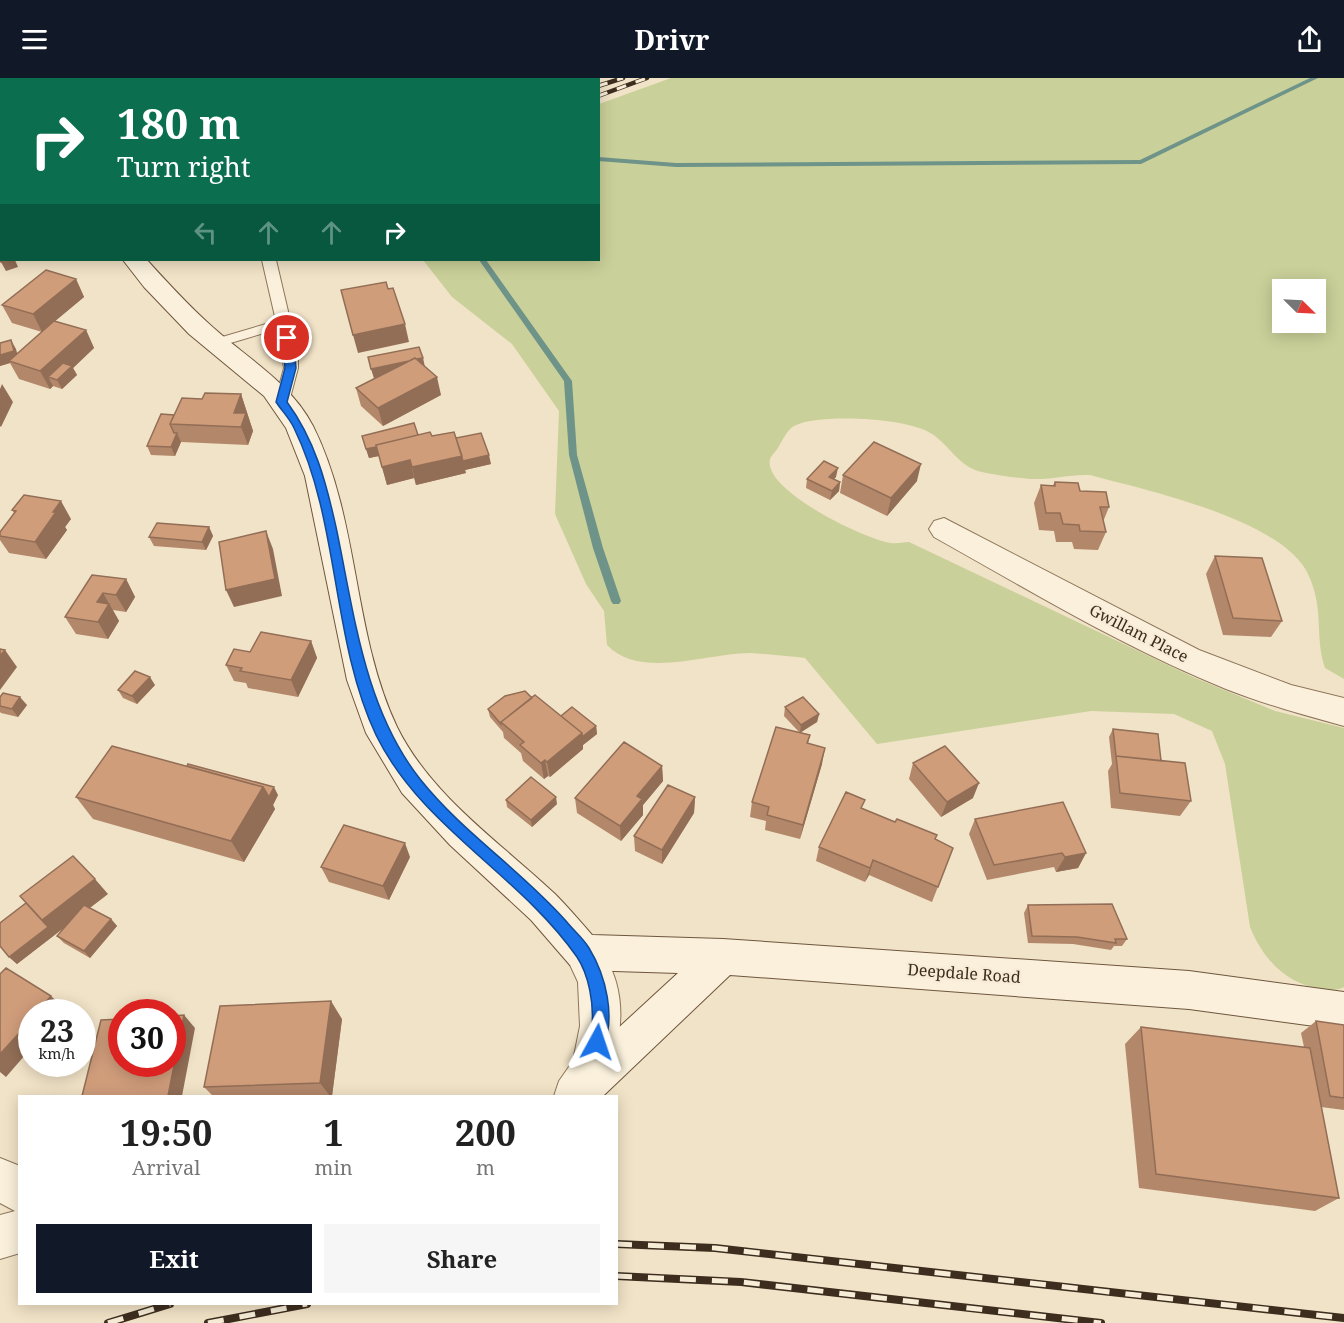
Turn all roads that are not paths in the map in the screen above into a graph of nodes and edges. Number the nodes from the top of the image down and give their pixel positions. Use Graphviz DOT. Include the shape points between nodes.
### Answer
graph roads {
  1 [pos="136,261"];
  2 [pos="269,261"];
  3 [pos="284,323"];
  4 [pos="217,343"];
  5 [pos="282,402"];
  6 [pos="944,529"];
  7 [pos="1344,712"];
  8 [pos="583,952"];
  9 [pos="723,957"];
  10 [pos="1344,1011"];
  11 [pos="576,1094"];
  12 [pos="0,1179"];
  13 [pos="18,1190"];
  14 [pos="18,1232"];
  15 [pos="0,1237"];
  1 -- 4 [label="street"];
  2 -- 3 [label="lane"];
  3 -- 4 [label="lane"];
  3 -- 5 [label="lane" via="291,368"];
  4 -- 5 [label="street"];
  5 -- 8 [label="street" via="299,426 319,476 363,680 383,733 414,783 544,908"];
  6 -- 7 [label="street, Gwillam Place" via="1122,626 1241,683"];
  8 -- 9 [label="street, Deepdale Road"];
  8 -- 11 [label="street" via="597,982 601,1025 594,1060"];
  9 -- 10 [label="street, Deepdale Road" via="1189,990"];
  9 -- 11 [label="street"];
  12 -- 13 [label="street"];
  14 -- 15 [label="street"];
}
